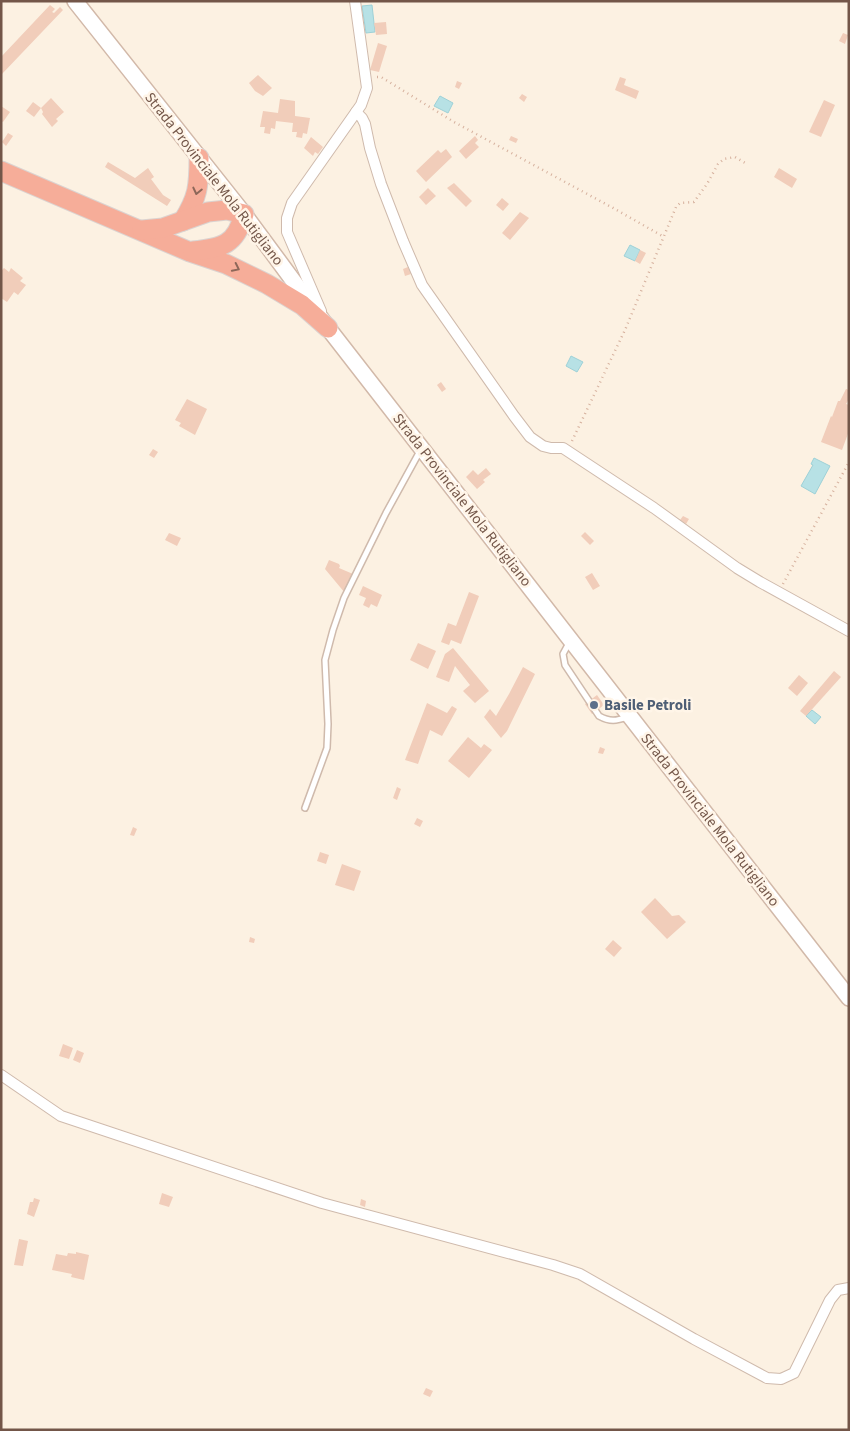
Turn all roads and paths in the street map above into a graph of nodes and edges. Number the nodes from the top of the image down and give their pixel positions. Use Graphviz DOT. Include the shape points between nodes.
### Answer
graph roads {
  1 [pos="75,1"];
  2 [pos="355,1"];
  3 [pos="366,76"];
  4 [pos="356,112"];
  5 [pos="199,158"];
  6 [pos="747,164"];
  7 [pos="1,171"];
  8 [pos="244,214"];
  9 [pos="183,221"];
  10 [pos="141,230"];
  11 [pos="664,237"];
  12 [pos="190,252"];
  13 [pos="328,328"];
  14 [pos="422,448"];
  15 [pos="567,450"];
  16 [pos="849,462"];
  17 [pos="778,593"];
  18 [pos="849,631"];
  19 [pos="570,640"];
  20 [pos="630,717"];
  21 [pos="304,808"];
  22 [pos="849,998"];
  23 [pos="1,1075"];
  24 [pos="849,1288"];
  1 -- 5 [label="main road, Strada Provinciale Mola Rutigliano"];
  2 -- 3 [label="street"];
  3 -- 4 [label="street" via="367,88"];
  3 -- 11 [label="path" via="381,77 454,122"];
  4 -- 13 [label="street" via="292,204 287,218 287,232"];
  4 -- 15 [label="street" via="365,124 381,184 422,285 530,437 543,446"];
  5 -- 8 [label="main road, Strada Provinciale Mola Rutigliano"];
  5 -- 9 [label="highway, one-way" via="196,197"];
  6 -- 11 [label="path" via="735,157 718,164 694,202 680,203 676,208"];
  7 -- 10 [label="highway"];
  8 -- 9 [label="highway" via="227,210 208,212"];
  8 -- 12 [label="highway" via="241,227 232,240 213,249"];
  8 -- 13 [label="main road, Strada Provinciale Mola Rutigliano"];
  9 -- 10 [label="highway" via="163,228"];
  10 -- 12 [label="highway"];
  11 -- 15 [label="path" via="625,330"];
  12 -- 13 [label="highway, one-way" via="226,264 267,284 302,305"];
  13 -- 14 [label="main road, Strada Provinciale Mola Rutigliano"];
  14 -- 19 [label="main road, Strada Provinciale Mola Rutigliano"];
  14 -- 21 [label="lane" via="344,598 333,630 325,660 327,748"];
  15 -- 17 [label="street"];
  16 -- 17 [label="path"];
  17 -- 18 [label="street"];
  19 -- 20 [label="main road, Strada Provinciale Mola Rutigliano"];
  19 -- 20 [label="lane" via="563,654 565,665 599,716 613,722"];
  20 -- 22 [label="main road, Strada Provinciale Mola Rutigliano"];
  23 -- 24 [label="street" via="61,1116 322,1203 580,1274 767,1378 781,1379 794,1373 830,1300 838,1290"];
}
